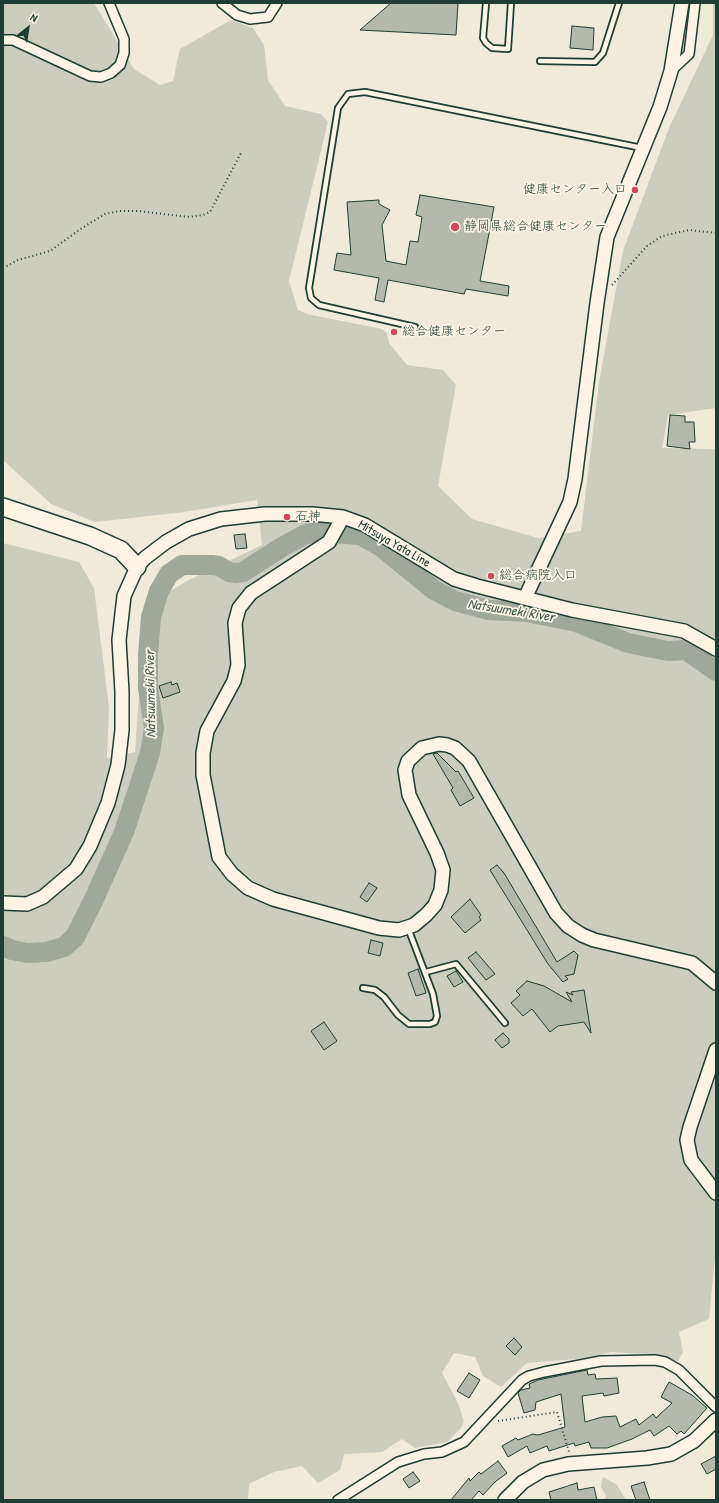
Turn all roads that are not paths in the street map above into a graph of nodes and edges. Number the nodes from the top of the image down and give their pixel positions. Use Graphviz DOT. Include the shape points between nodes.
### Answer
graph roads {
  1 [pos="109,3"];
  2 [pos="222,3"];
  3 [pos="277,3"];
  4 [pos="486,3"];
  5 [pos="511,3"];
  6 [pos="619,3"];
  7 [pos="682,3"];
  8 [pos="695,3"];
  9 [pos="3,40"];
  10 [pos="540,61"];
  11 [pos="671,71"];
  12 [pos="642,148"];
  13 [pos="415,327"];
  14 [pos="3,507"];
  15 [pos="3,518"];
  16 [pos="342,519"];
  17 [pos="137,567"];
  18 [pos="525,598"];
  19 [pos="716,649"];
  20 [pos="3,903"];
  21 [pos="408,928"];
  22 [pos="426,972"];
  23 [pos="716,983"];
  24 [pos="363,988"];
  25 [pos="506,1023"];
  26 [pos="716,1050"];
  27 [pos="716,1193"];
  28 [pos="716,1407"];
  29 [pos="716,1420"];
  30 [pos="353,1496"];
  31 [pos="338,1500"];
  32 [pos="505,1500"];
  1 -- 9 [label="street" via="124,39 124,53 120,65 101,77 90,76 12,40"];
  2 -- 3 [label="street" via="237,16 250,19 268,17"];
  4 -- 5 [label="lane" via="483,38 492,48 508,49"];
  6 -- 10 [label="lane" via="603,53 598,60 583,63"];
  7 -- 11 [label="street"];
  8 -- 11 [label="street" via="690,54"];
  11 -- 12 [label="street" via="660,107"];
  12 -- 13 [label="lane" via="365,92 348,94 338,108 309,288 311,298 319,305"];
  12 -- 18 [label="street" via="607,237 570,502"];
  14 -- 17 [label="highway" via="109,544 121,550"];
  15 -- 17 [label="highway" via="87,546"];
  16 -- 17 [label="street, Mitsuya Yata Line" via="312,514 265,514 221,519 189,529 166,542"];
  16 -- 18 [label="street, Mitsuya Yata Line" via="365,525 454,579"];
  16 -- 21 [label="street" via="329,542 251,593 238,608 235,623 238,665 234,681 207,731 203,775 220,857 232,874 248,888 273,899 379,928"];
  17 -- 20 [label="street, Mitsuya Yata Line" via="124,596 119,640 122,722 118,765 108,803 90,846 76,869 56,888 27,904"];
  18 -- 19 [label="street, Mitsuya Yata Line" via="572,610 684,631"];
  21 -- 22 [label="lane"];
  21 -- 23 [label="street" via="435,905 441,890 443,870 409,795 405,770 408,761 416,753 430,744 439,744 455,748 469,761 556,913 568,926 594,940 692,963"];
  22 -- 24 [label="lane" via="434,994 437,1016 435,1022 430,1024 409,1024 384,996 375,990"];
  22 -- 25 [label="lane" via="456,964"];
  26 -- 27 [label="street" via="687,1140 692,1160"];
  28 -- 30 [label="street" via="679,1370 655,1360 608,1360 529,1376 513,1388 464,1442 452,1449 398,1462"];
  29 -- 32 [label="street" via="694,1441 671,1454 572,1464 543,1470 523,1482"];
  30 -- 31 [label="street"];
}
